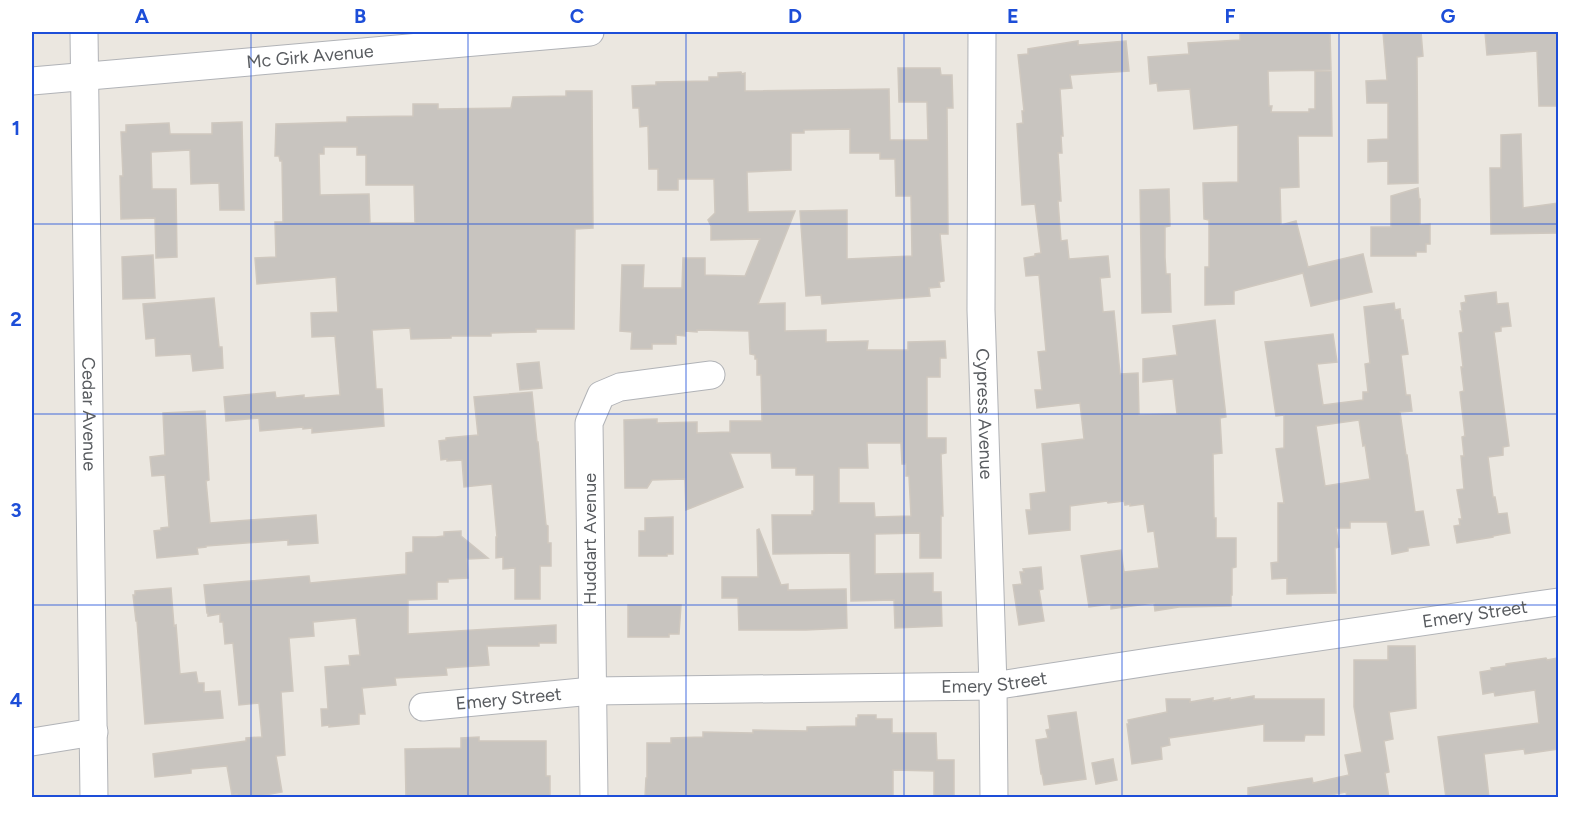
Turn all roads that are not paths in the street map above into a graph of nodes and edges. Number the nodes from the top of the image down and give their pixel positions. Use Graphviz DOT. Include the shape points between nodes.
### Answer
graph roads {
  1 [pos="84,32"];
  2 [pos="590,32"];
  3 [pos="982,32"];
  4 [pos="465,37"];
  5 [pos="84,77"];
  6 [pos="32,81"];
  7 [pos="711,375"];
  8 [pos="1558,602"];
  9 [pos="993,686"];
  10 [pos="592,690"];
  11 [pos="423,707"];
  12 [pos="94,732"];
  13 [pos="32,742"];
  14 [pos="94,798"];
  15 [pos="594,798"];
  16 [pos="994,798"];
  1 -- 5 [label="street, Cedar Avenue"];
  2 -- 4 [label="street, Mc Girk Avenue"];
  3 -- 9 [label="street, Cypress Avenue" via="981,310"];
  4 -- 5 [label="street, Mc Girk Avenue"];
  5 -- 6 [label="street, Mc Girk Avenue"];
  5 -- 12 [label="street, Cedar Avenue"];
  7 -- 10 [label="street, Huddart Avenue" via="620,387 601,395 590,423"];
  8 -- 9 [label="street, Emery Street"];
  9 -- 10 [label="street, Emery Street"];
  9 -- 16 [label="street, Cypress Avenue"];
  10 -- 11 [label="street, Emery Street"];
  10 -- 15 [label="street, Huddart Avenue"];
  12 -- 13 [label="street"];
  12 -- 14 [label="street, Cedar Avenue"];
}
